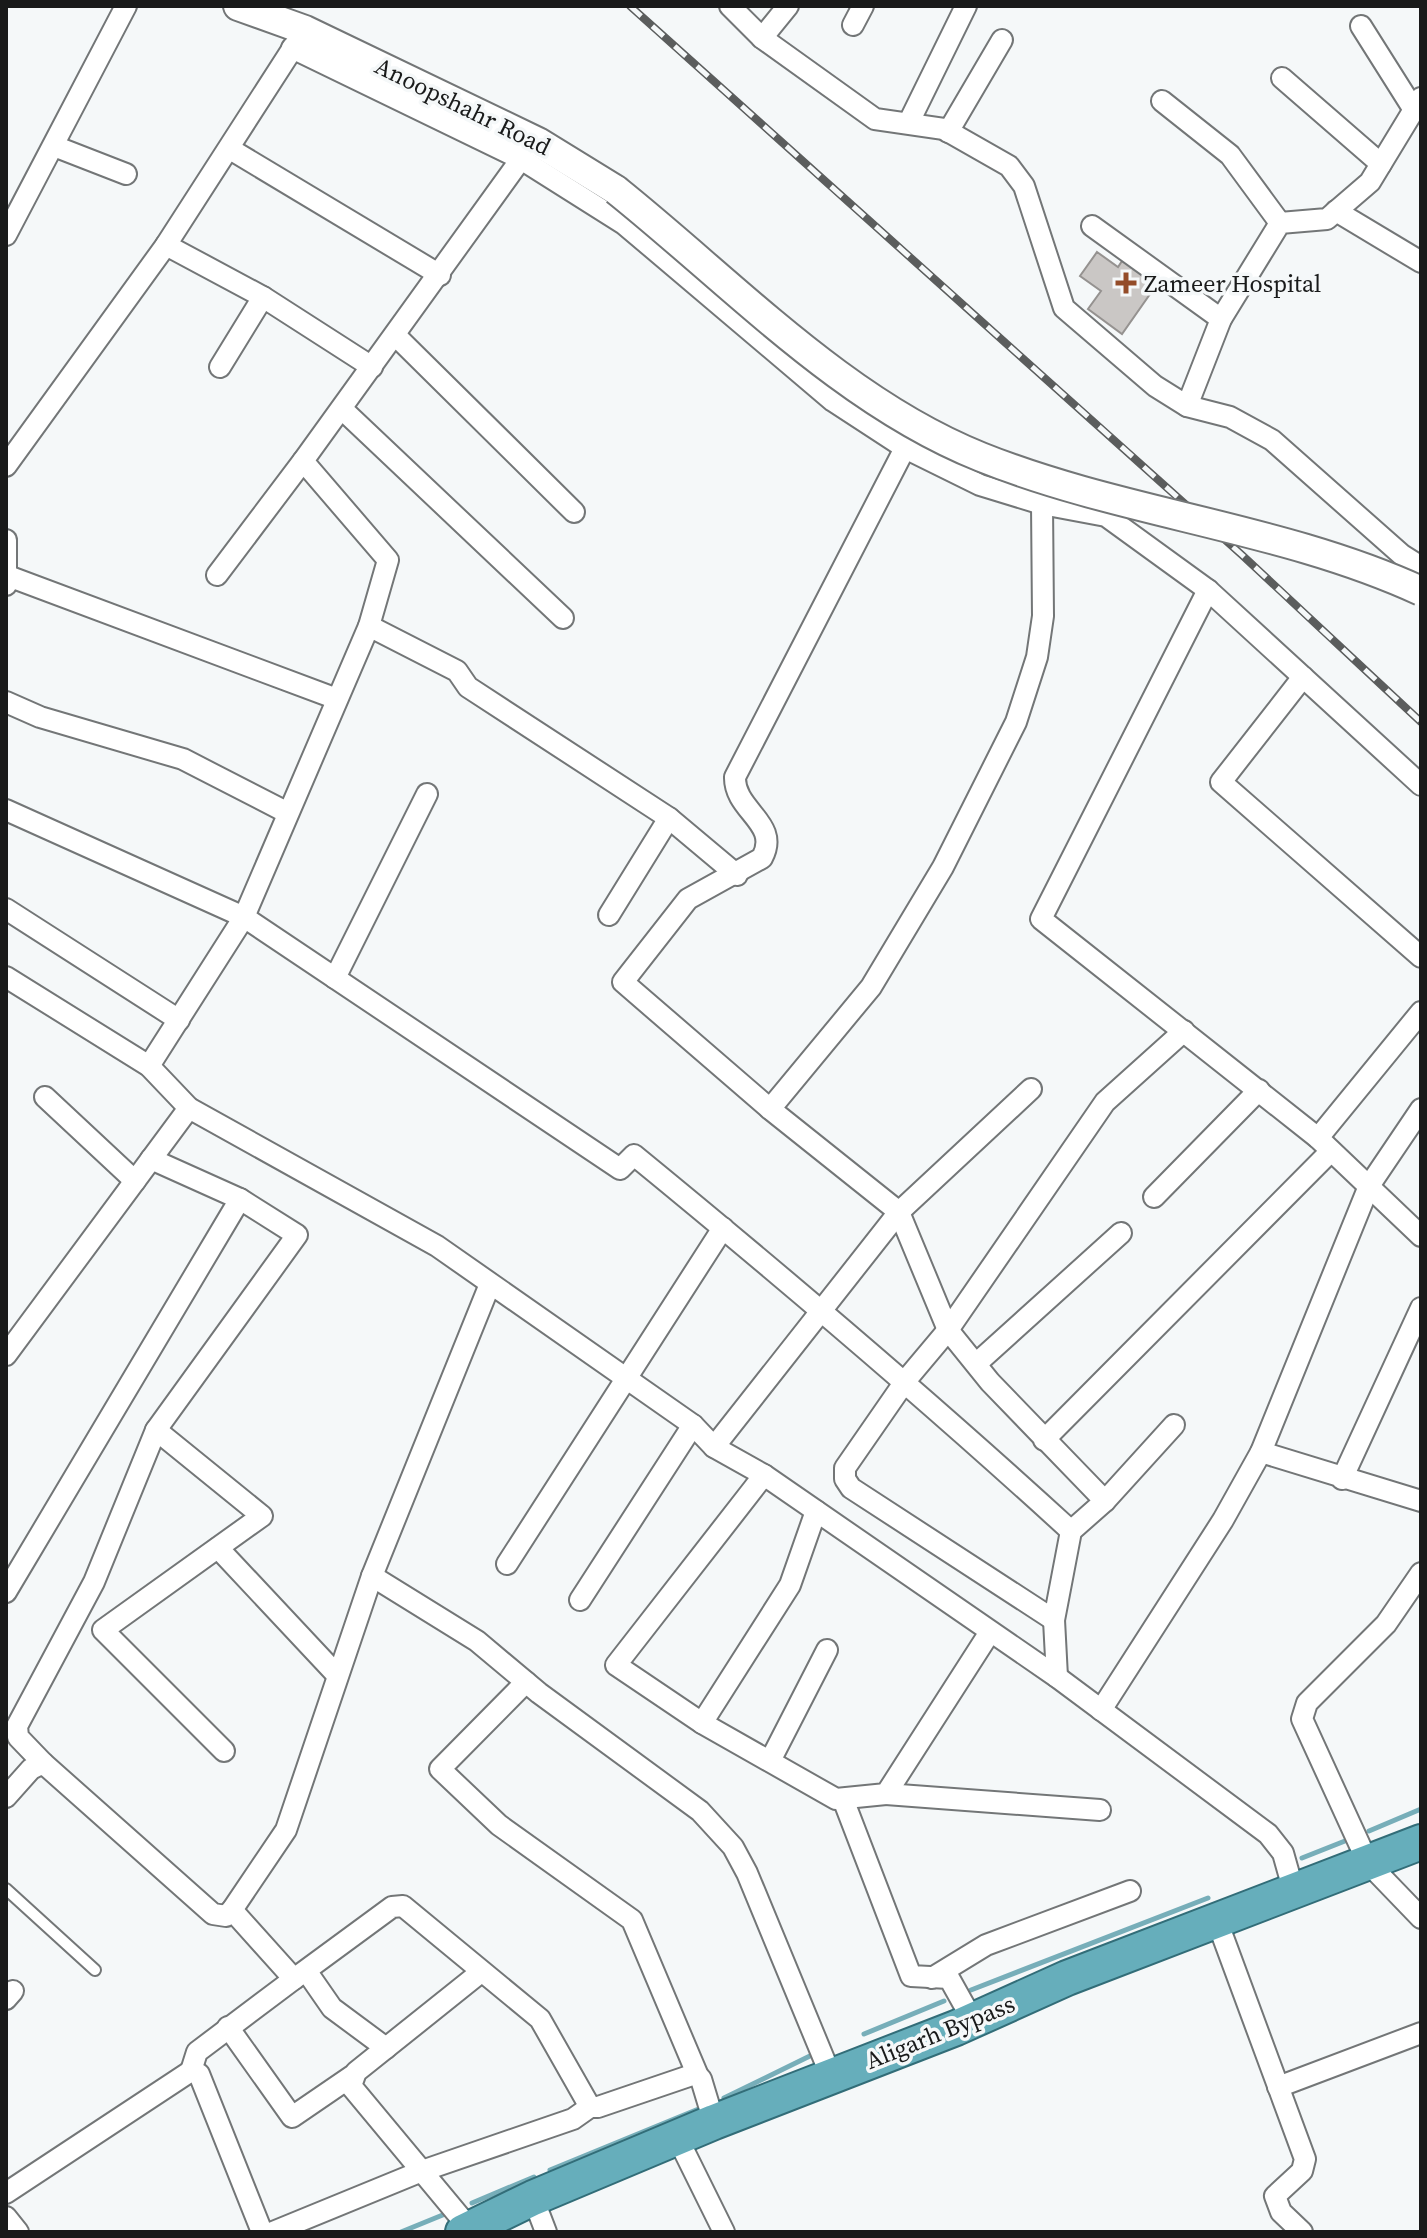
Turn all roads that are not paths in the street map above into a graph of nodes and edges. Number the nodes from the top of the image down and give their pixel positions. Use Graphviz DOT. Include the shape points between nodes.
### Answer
graph roads {
  1 [pos="126,6"];
  2 [pos="238,6"];
  3 [pos="730,6"];
  4 [pos="788,6"];
  5 [pos="863,6"];
  6 [pos="962,7"];
  7 [pos="853,25"];
  8 [pos="1361,26"];
  9 [pos="762,38"];
  10 [pos="298,39"];
  11 [pos="1002,40"];
  12 [pos="1282,78"];
  13 [pos="1162,101"];
  14 [pos="1417,104"];
  15 [pos="909,122"];
  16 [pos="948,132"];
  17 [pos="54,146"];
  18 [pos="230,149"];
  19 [pos="521,159"];
  20 [pos="1381,164"];
  21 [pos="126,174"];
  22 [pos="1336,211"];
  23 [pos="1280,223"];
  24 [pos="1092,226"];
  25 [pos="6,235"];
  26 [pos="166,245"];
  27 [pos="1421,262"];
  28 [pos="440,275"];
  29 [pos="263,297"];
  30 [pos="1221,319"];
  31 [pos="396,336"];
  32 [pos="220,367"];
  33 [pos="372,367"];
  34 [pos="1187,406"];
  35 [pos="342,409"];
  36 [pos="905,448"];
  37 [pos="303,461"];
  38 [pos="6,466"];
  39 [pos="1042,504"];
  40 [pos="574,512"];
  41 [pos="6,540"];
  42 [pos="1421,567"];
  43 [pos="217,575"];
  44 [pos="7,581"];
  45 [pos="1208,590"];
  46 [pos="1421,591"];
  47 [pos="563,618"];
  48 [pos="369,626"];
  49 [pos="1303,677"];
  50 [pos="337,699"];
  51 [pos="6,702"];
  52 [pos="1421,785"];
  53 [pos="427,794"];
  54 [pos="6,810"];
  55 [pos="288,813"];
  56 [pos="669,818"];
  57 [pos="737,875"];
  58 [pos="6,909"];
  59 [pos="609,915"];
  60 [pos="244,917"];
  61 [pos="1421,957"];
  62 [pos="6,977"];
  63 [pos="335,978"];
  64 [pos="1421,1012"];
  65 [pos="179,1020"];
  66 [pos="1184,1031"];
  67 [pos="149,1066"];
  68 [pos="1031,1089"];
  69 [pos="1259,1090"];
  70 [pos="45,1097"];
  71 [pos="189,1108"];
  72 [pos="770,1109"];
  73 [pos="1421,1109"];
  74 [pos="1324,1144"];
  75 [pos="151,1159"];
  76 [pos="135,1181"];
  77 [pos="1369,1186"];
  78 [pos="1154,1197"];
  79 [pos="240,1199"];
  80 [pos="899,1212"];
  81 [pos="723,1228"];
  82 [pos="1121,1233"];
  83 [pos="1421,1236"];
  84 [pos="490,1284"];
  85 [pos="1421,1308"];
  86 [pos="821,1314"];
  87 [pos="948,1330"];
  88 [pos="6,1355"];
  89 [pos="977,1363"];
  90 [pos="624,1377"];
  91 [pos="906,1380"];
  92 [pos="693,1425"];
  93 [pos="1174,1425"];
  94 [pos="156,1430"];
  95 [pos="1044,1440"];
  96 [pos="714,1447"];
  97 [pos="1261,1452"];
  98 [pos="764,1475"];
  99 [pos="1342,1479"];
  100 [pos="1105,1501"];
  101 [pos="1421,1501"];
  102 [pos="816,1511"];
  103 [pos="1071,1531"];
  104 [pos="218,1548"];
  105 [pos="507,1564"];
  106 [pos="1421,1573"];
  107 [pos="372,1576"];
  108 [pos="6,1592"];
  109 [pos="580,1600"];
  110 [pos="1054,1620"];
  111 [pos="990,1632"];
  112 [pos="827,1650"];
  113 [pos="337,1675"];
  114 [pos="1057,1677"];
  115 [pos="526,1682"];
  116 [pos="1101,1710"];
  117 [pos="702,1723"];
  118 [pos="224,1751"];
  119 [pos="770,1761"];
  120 [pos="43,1763"];
  121 [pos="886,1794"];
  122 [pos="6,1797"];
  123 [pos="843,1799"];
  124 [pos="1100,1810"];
  125 [pos="1421,1842"];
  126 [pos="1368,1863"];
  127 [pos="6,1889"];
  128 [pos="1130,1891"];
  129 [pos="1294,1892"];
  130 [pos="232,1910"];
  131 [pos="1421,1918"];
  132 [pos="1217,1921"];
  133 [pos="95,1970"];
  134 [pos="481,1972"];
  135 [pos="300,1975"];
  136 [pos="932,1978"];
  137 [pos="973,2021"];
  138 [pos="228,2027"];
  139 [pos="1421,2033"];
  140 [pos="386,2048"];
  141 [pos="191,2071"];
  142 [pos="352,2076"];
  143 [pos="698,2076"];
  144 [pos="831,2076"];
  145 [pos="1278,2087"];
  146 [pos="590,2107"];
  147 [pos="714,2122"];
  148 [pos="678,2139"];
  149 [pos="422,2171"];
  150 [pos="6,2193"];
  151 [pos="533,2198"];
  152 [pos="6,2217"];
  153 [pos="467,2230"];
  154 [pos="18,2232"];
  155 [pos="262,2232"];
  156 [pos="273,2232"];
  157 [pos="546,2232"];
  158 [pos="724,2232"];
  159 [pos="1302,2232"];
  1 -- 17 [label="street"];
  2 -- 10 [label="main road, Anoopshahr Road"];
  3 -- 9 [label="street"];
  4 -- 9 [label="street"];
  5 -- 7 [label="street"];
  6 -- 15 [label="street"];
  8 -- 14 [label="street"];
  9 -- 15 [label="street" via="875,119"];
  10 -- 18 [label="street"];
  10 -- 19 [label="street"];
  10 -- 46 [label="main road, Anoopshahr Road, bridge" via="538,142 616,190 799,344 932,435 1043,480 1319,554"];
  11 -- 16 [label="street"];
  12 -- 20 [label="street"];
  13 -- 23 [label="street" via="1230,155"];
  14 -- 20 [label="street"];
  15 -- 16 [label="street"];
  16 -- 34 [label="street" via="1009,166 1024,186 1064,308 1155,386"];
  17 -- 21 [label="street"];
  17 -- 25 [label="street"];
  18 -- 26 [label="street"];
  18 -- 28 [label="street"];
  19 -- 28 [label="street"];
  19 -- 36 [label="street" via="624,224 833,401"];
  20 -- 22 [label="street" via="1370,182"];
  22 -- 23 [label="street" via="1327,219"];
  22 -- 27 [label="street"];
  23 -- 30 [label="street"];
  24 -- 30 [label="street"];
  26 -- 29 [label="street"];
  26 -- 38 [label="street"];
  28 -- 31 [label="street"];
  29 -- 32 [label="street"];
  29 -- 33 [label="street"];
  30 -- 34 [label="street"];
  31 -- 33 [label="street"];
  31 -- 40 [label="street"];
  33 -- 35 [label="street"];
  34 -- 42 [label="street" via="1230,417 1272,440"];
  35 -- 37 [label="street"];
  35 -- 47 [label="street"];
  36 -- 39 [label="street" via="980,485"];
  36 -- 57 [label="street" via="735,777 739,800 766,830 769,846 762,858"];
  37 -- 43 [label="street"];
  37 -- 48 [label="street" via="388,560"];
  39 -- 45 [label="street" via="1106,516"];
  39 -- 72 [label="street" via="1043,616 1037,657 1016,722 943,867 871,987"];
  41 -- 44 [label="street"];
  44 -- 50 [label="street"];
  45 -- 49 [label="street"];
  45 -- 66 [label="street" via="1041,919"];
  48 -- 50 [label="street"];
  48 -- 56 [label="street" via="457,671 468,687"];
  49 -- 52 [label="street"];
  49 -- 61 [label="street" via="1221,782"];
  50 -- 55 [label="street"];
  51 -- 55 [label="street" via="183,759"];
  53 -- 63 [label="street"];
  54 -- 60 [label="street"];
  55 -- 60 [label="street"];
  56 -- 57 [label="street"];
  56 -- 59 [label="street"];
  57 -- 72 [label="street" via="688,899 623,982"];
  58 -- 65 [label="street"];
  60 -- 63 [label="street"];
  60 -- 65 [label="street"];
  62 -- 67 [label="street"];
  63 -- 81 [label="street" via="620,1169 634,1155"];
  64 -- 74 [label="street"];
  65 -- 67 [label="street"];
  66 -- 69 [label="street"];
  66 -- 87 [label="street" via="1105,1102"];
  67 -- 71 [label="street"];
  68 -- 80 [label="street"];
  69 -- 74 [label="street"];
  69 -- 78 [label="street"];
  70 -- 76 [label="street"];
  71 -- 75 [label="street"];
  71 -- 84 [label="street" via="437,1246"];
  72 -- 80 [label="street"];
  73 -- 77 [label="street"];
  74 -- 77 [label="street"];
  74 -- 95 [label="street"];
  75 -- 76 [label="street"];
  75 -- 79 [label="street"];
  76 -- 88 [label="street"];
  77 -- 83 [label="street"];
  77 -- 97 [label="street"];
  79 -- 94 [label="street" via="297,1235"];
  79 -- 108 [label="street"];
  80 -- 86 [label="street"];
  80 -- 87 [label="street"];
  81 -- 86 [label="street"];
  81 -- 90 [label="street"];
  82 -- 89 [label="street"];
  84 -- 90 [label="street"];
  84 -- 107 [label="street"];
  85 -- 99 [label="street"];
  86 -- 91 [label="street"];
  86 -- 96 [label="street"];
  87 -- 89 [label="street"];
  87 -- 91 [label="street"];
  89 -- 95 [label="street"];
  90 -- 92 [label="street"];
  90 -- 105 [label="street"];
  91 -- 103 [label="street"];
  91 -- 110 [label="street" via="850,1457 845,1479 851,1488"];
  92 -- 96 [label="street"];
  92 -- 109 [label="street"];
  93 -- 100 [label="street"];
  94 -- 104 [label="street" via="262,1516"];
  94 -- 120 [label="street" via="94,1582 17,1726 18,1737"];
  95 -- 100 [label="street"];
  96 -- 98 [label="street"];
  97 -- 99 [label="street"];
  97 -- 116 [label="street"];
  98 -- 102 [label="street"];
  98 -- 117 [label="street" via="616,1665"];
  99 -- 101 [label="street"];
  100 -- 103 [label="street"];
  102 -- 111 [label="street"];
  102 -- 117 [label="street" via="790,1585"];
  103 -- 110 [label="street"];
  104 -- 113 [label="street"];
  104 -- 118 [label="street" via="103,1630"];
  106 -- 126 [label="street" via="1386,1624 1303,1709 1302,1719"];
  107 -- 113 [label="street"];
  107 -- 115 [label="street" via="477,1641"];
  110 -- 114 [label="street"];
  111 -- 114 [label="street"];
  111 -- 121 [label="street"];
  112 -- 119 [label="street"];
  113 -- 130 [label="street" via="286,1830"];
  114 -- 116 [label="street"];
  115 -- 143 [label="street" via="442,1765 441,1773 527,1847 632,1920"];
  115 -- 144 [label="street" via="721,1831 747,1873"];
  116 -- 129 [label="street" via="1268,1834 1283,1853"];
  117 -- 119 [label="street"];
  119 -- 123 [label="street"];
  120 -- 122 [label="street"];
  120 -- 130 [label="street" via="213,1914 226,1916"];
  121 -- 123 [label="street"];
  121 -- 124 [label="street"];
  123 -- 136 [label="street" via="911,1976"];
  125 -- 126 [label="highway, Aligarh Bypass"];
  126 -- 129 [label="highway, Aligarh Bypass"];
  126 -- 131 [label="street"];
  127 -- 133 [label="lane"];
  128 -- 136 [label="street" via="986,1945"];
  129 -- 132 [label="highway, Aligarh Bypass"];
  130 -- 135 [label="street"];
  132 -- 137 [label="highway, Aligarh Bypass" via="1067,1978"];
  132 -- 145 [label="street"];
  134 -- 135 [label="street" via="397,1906"];
  134 -- 140 [label="street"];
  134 -- 146 [label="street" via="540,2019"];
  135 -- 138 [label="street"];
  135 -- 140 [label="street" via="332,2008"];
  136 -- 137 [label="street" via="953,1981"];
  137 -- 144 [label="highway, Aligarh Bypass"];
  138 -- 141 [label="street" via="197,2052"];
  138 -- 142 [label="street" via="292,2117"];
  139 -- 145 [label="street"];
  140 -- 142 [label="street"];
  141 -- 150 [label="street"];
  141 -- 155 [label="street" via="199,2074"];
  142 -- 149 [label="street" via="351,2086"];
  143 -- 146 [label="street" via="690,2073"];
  143 -- 147 [label="street"];
  144 -- 147 [label="highway, Aligarh Bypass"];
  145 -- 159 [label="street" via="1306,2165 1280,2189 1276,2205"];
  146 -- 149 [label="street" via="573,2119"];
  147 -- 148 [label="highway, Aligarh Bypass"];
  148 -- 151 [label="highway, Aligarh Bypass"];
  148 -- 158 [label="street"];
  149 -- 153 [label="street"];
  149 -- 156 [label="street"];
  151 -- 153 [label="highway, Aligarh Bypass"];
  151 -- 157 [label="street"];
  152 -- 154 [label="street"];
}
